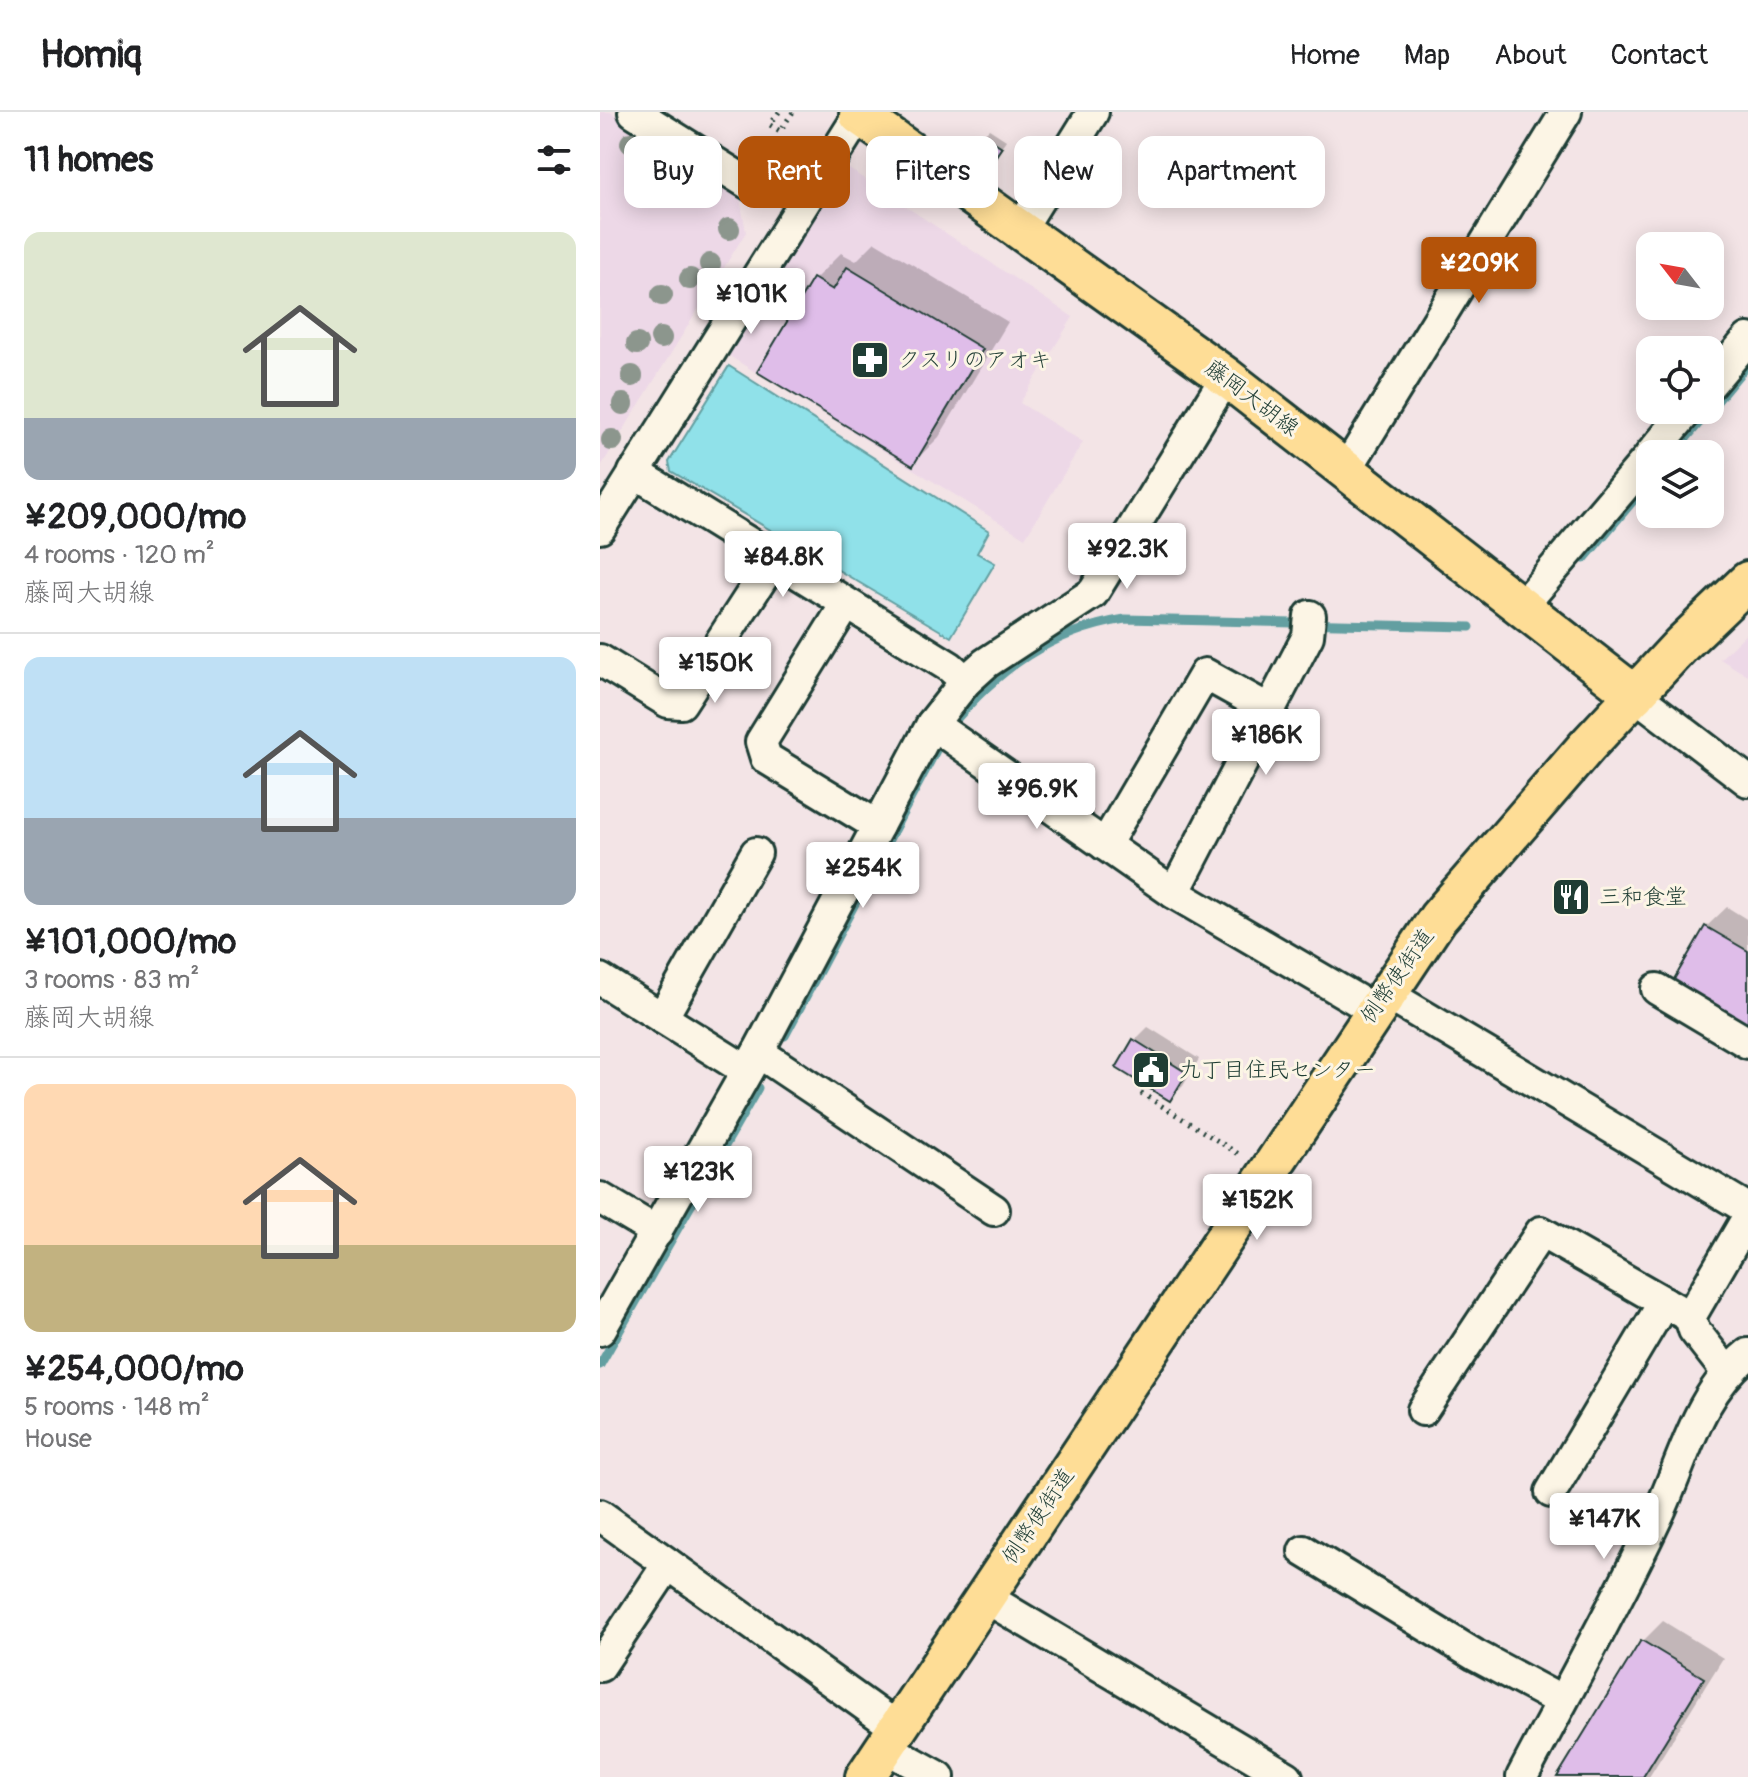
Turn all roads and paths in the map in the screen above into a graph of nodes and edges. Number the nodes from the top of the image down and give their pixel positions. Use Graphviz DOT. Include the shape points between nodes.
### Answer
graph roads {
  1 [pos="634,112"];
  2 [pos="779,112"];
  3 [pos="1093,112"];
  4 [pos="1566,112"];
  5 [pos="792,113"];
  6 [pos="856,113"];
  7 [pos="738,177"];
  8 [pos="1021,228"];
  9 [pos="1748,339"];
  10 [pos="1724,367"];
  11 [pos="1226,377"];
  12 [pos="1676,424"];
  13 [pos="1663,440"];
  14 [pos="1346,470"];
  15 [pos="634,472"];
  16 [pos="1636,473"];
  17 [pos="600,528"];
  18 [pos="773,561"];
  19 [pos="1748,581"];
  20 [pos="845,606"];
  21 [pos="1522,606"];
  22 [pos="1309,626"];
  23 [pos="600,660"];
  24 [pos="966,681"];
  25 [pos="1635,695"];
  26 [pos="1270,710"];
  27 [pos="932,724"];
  28 [pos="1748,781"];
  29 [pos="878,826"];
  30 [pos="1105,845"];
  31 [pos="756,853"];
  32 [pos="1174,893"];
  33 [pos="600,979"];
  34 [pos="1657,989"];
  35 [pos="1379,1001"];
  36 [pos="662,1018"];
  37 [pos="1748,1043"];
  38 [pos="752,1061"];
  39 [pos="1141,1093"];
  40 [pos="1267,1171"];
  41 [pos="600,1198"];
  42 [pos="1748,1209"];
  43 [pos="994,1210"];
  44 [pos="1748,1217"];
  45 [pos="657,1232"];
  46 [pos="1677,1310"];
  47 [pos="600,1330"];
  48 [pos="1737,1363"];
  49 [pos="1423,1410"];
  50 [pos="1551,1492"];
  51 [pos="600,1515"];
  52 [pos="1304,1551"];
  53 [pos="668,1564"];
  54 [pos="985,1597"];
  55 [pos="600,1666"];
  56 [pos="1561,1701"];
  57 [pos="893,1735"];
  58 [pos="865,1777"];
  59 [pos="939,1777"];
  60 [pos="1287,1777"];
  61 [pos="1522,1777"];
  1 -- 7 [label="street"];
  2 -- 5 [label="path" via="770,125 780,131"];
  3 -- 8 [label="street"];
  4 -- 14 [label="street"];
  6 -- 8 [label="main road, 藤岡大胡線"];
  6 -- 15 [label="street"];
  8 -- 11 [label="main road, 藤岡大胡線"];
  9 -- 10 [label="street"];
  11 -- 14 [label="main road, 藤岡大胡線"];
  11 -- 24 [label="street" via="1093,593"];
  12 -- 13 [label="street"];
  14 -- 21 [label="main road, 藤岡大胡線"];
  15 -- 17 [label="street"];
  15 -- 18 [label="street"];
  16 -- 21 [label="street"];
  18 -- 20 [label="street"];
  18 -- 23 [label="street" via="681,703 668,702"];
  19 -- 25 [label="main road, 例幣使街道"];
  20 -- 24 [label="street"];
  20 -- 29 [label="street" via="761,742 766,758"];
  21 -- 25 [label="main road, 藤岡大胡線"];
  22 -- 26 [label="street"];
  24 -- 27 [label="street"];
  25 -- 28 [label="street"];
  25 -- 35 [label="main road, 例幣使街道" via="1438,918"];
  26 -- 30 [label="street" via="1205,674"];
  26 -- 32 [label="street"];
  27 -- 29 [label="street"];
  27 -- 30 [label="street"];
  29 -- 38 [label="street"];
  30 -- 32 [label="street"];
  31 -- 36 [label="street"];
  32 -- 35 [label="street"];
  33 -- 36 [label="street"];
  34 -- 37 [label="street"];
  35 -- 40 [label="main road, 例幣使街道"];
  35 -- 42 [label="street"];
  36 -- 38 [label="street"];
  38 -- 43 [label="street"];
  38 -- 45 [label="street"];
  39 -- 40 [label="path"];
  40 -- 54 [label="main road, 例幣使街道"];
  41 -- 45 [label="street"];
  44 -- 46 [label="street"];
  45 -- 47 [label="street"];
  46 -- 48 [label="street"];
  46 -- 49 [label="street" via="1541,1232"];
  46 -- 50 [label="street"];
  48 -- 56 [label="street" via="1705,1403 1658,1516"];
  51 -- 53 [label="street"];
  52 -- 56 [label="street"];
  53 -- 55 [label="street"];
  53 -- 57 [label="street"];
  54 -- 57 [label="main road, 例幣使街道"];
  54 -- 60 [label="street"];
  56 -- 61 [label="street"];
  57 -- 58 [label="main road, 例幣使街道"];
  57 -- 59 [label="street" via="901,1756"];
}
